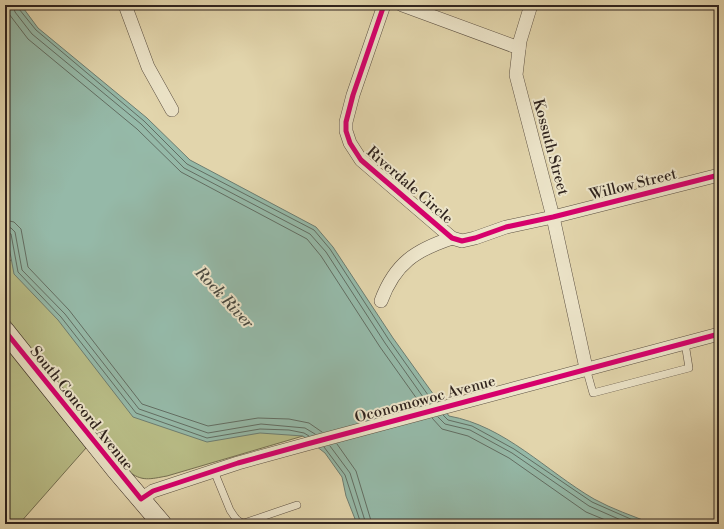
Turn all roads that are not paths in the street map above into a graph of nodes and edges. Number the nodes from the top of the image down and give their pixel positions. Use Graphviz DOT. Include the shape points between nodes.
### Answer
graph roads {
  1 [pos="125,5"];
  2 [pos="384,5"];
  3 [pos="402,5"];
  4 [pos="531,5"];
  5 [pos="519,48"];
  6 [pos="172,110"];
  7 [pos="719,176"];
  8 [pos="553,217"];
  9 [pos="452,238"];
  10 [pos="381,301"];
  11 [pos="5,331"];
  12 [pos="719,334"];
  13 [pos="684,343"];
  14 [pos="586,368"];
  15 [pos="214,471"];
  16 [pos="141,499"];
  17 [pos="297,504"];
  18 [pos="162,524"];
  1 -- 6 [label="street" via="148,67"];
  2 -- 9 [label="street, Riverdale Circle" via="353,95 346,131 350,144 361,160"];
  3 -- 5 [label="street"];
  4 -- 5 [label="street, Kossuth Street"];
  5 -- 8 [label="street, Kossuth Street" via="516,75"];
  7 -- 8 [label="street, Willow Street"];
  8 -- 9 [label="street, Riverdale Circle" via="506,227 462,241"];
  8 -- 14 [label="street, Kossuth Street"];
  9 -- 10 [label="street" via="430,246 407,260 390,280"];
  11 -- 16 [label="street, South Concord Avenue"];
  12 -- 13 [label="street, Oconomowoc Avenue"];
  13 -- 14 [label="street, Oconomowoc Avenue"];
  13 -- 14 [label="lane" via="689,368 593,393"];
  14 -- 15 [label="street, Oconomowoc Avenue"];
  15 -- 16 [label="street, Oconomowoc Avenue" via="153,491"];
  15 -- 17 [label="lane" via="230,510 241,522"];
  16 -- 18 [label="street, South Concord Avenue"];
}
